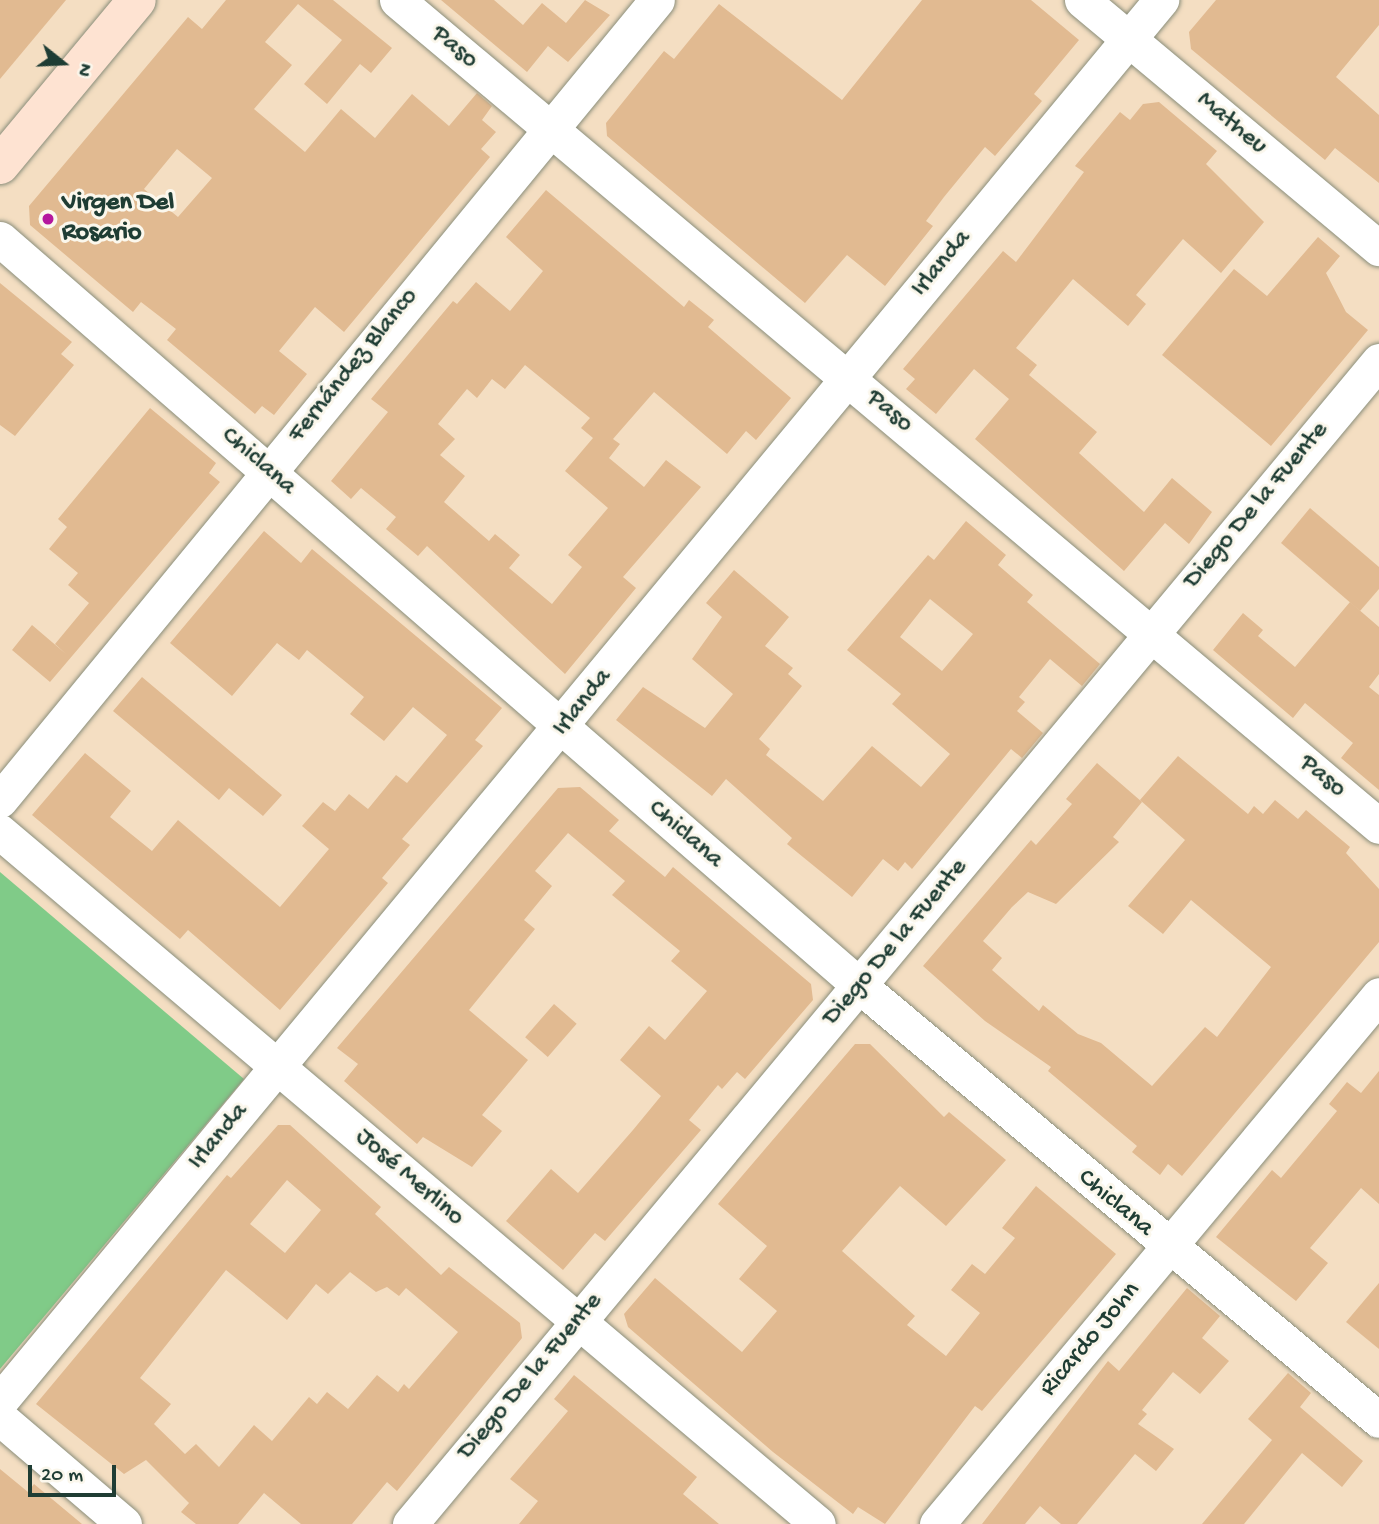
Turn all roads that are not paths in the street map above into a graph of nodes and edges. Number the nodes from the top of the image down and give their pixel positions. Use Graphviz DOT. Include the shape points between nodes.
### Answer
graph roads {
  1 [pos="137,0"];
  2 [pos="397,0"];
  3 [pos="657,0"];
  4 [pos="1082,0"];
  5 [pos="1161,0"];
  6 [pos="1129,39"];
  7 [pos="549,127"];
  8 [pos="0,165"];
  9 [pos="0,239"];
  10 [pos="1379,248"];
  11 [pos="1379,361"];
  12 [pos="848,377"];
  13 [pos="269,471"];
  14 [pos="1151,632"];
  15 [pos="562,729"];
  16 [pos="0,800"];
  17 [pos="1379,825"];
  18 [pos="0,832"];
  19 [pos="861,987"];
  20 [pos="1379,995"];
  21 [pos="279,1065"];
  22 [pos="1167,1248"];
  23 [pos="576,1322"];
  24 [pos="0,1401"];
  25 [pos="0,1418"];
  26 [pos="1379,1420"];
  27 [pos="124,1524"];
  28 [pos="410,1524"];
  29 [pos="818,1524"];
  30 [pos="937,1524"];
  1 -- 8 [label="main road"];
  2 -- 7 [label="street, Paso"];
  3 -- 7 [label="street, Fernández Blanco"];
  4 -- 6 [label="street, Matheu"];
  5 -- 6 [label="street, Irlanda"];
  6 -- 10 [label="street, Matheu"];
  6 -- 12 [label="street, Irlanda"];
  7 -- 12 [label="street, Paso"];
  7 -- 13 [label="street, Fernández Blanco"];
  9 -- 13 [label="street, Chiclana"];
  11 -- 14 [label="street, Diego De la Fuente"];
  12 -- 14 [label="street, Paso"];
  12 -- 15 [label="street, Irlanda"];
  13 -- 15 [label="street, Chiclana"];
  13 -- 16 [label="street, Fernández Blanco"];
  14 -- 17 [label="street, Paso"];
  14 -- 19 [label="street, Diego De la Fuente"];
  15 -- 19 [label="street, Chiclana"];
  15 -- 21 [label="street, Irlanda"];
  18 -- 21 [label="street, José Merlino"];
  19 -- 22 [label="street, Chiclana"];
  19 -- 23 [label="street, Diego De la Fuente"];
  20 -- 22 [label="street, Ricardo John"];
  21 -- 23 [label="street, José Merlino"];
  21 -- 24 [label="street, Irlanda"];
  22 -- 26 [label="street, Chiclana"];
  22 -- 30 [label="street, Ricardo John"];
  23 -- 28 [label="street, Diego De la Fuente"];
  23 -- 29 [label="street, José Merlino"];
  25 -- 27 [label="street"];
}
